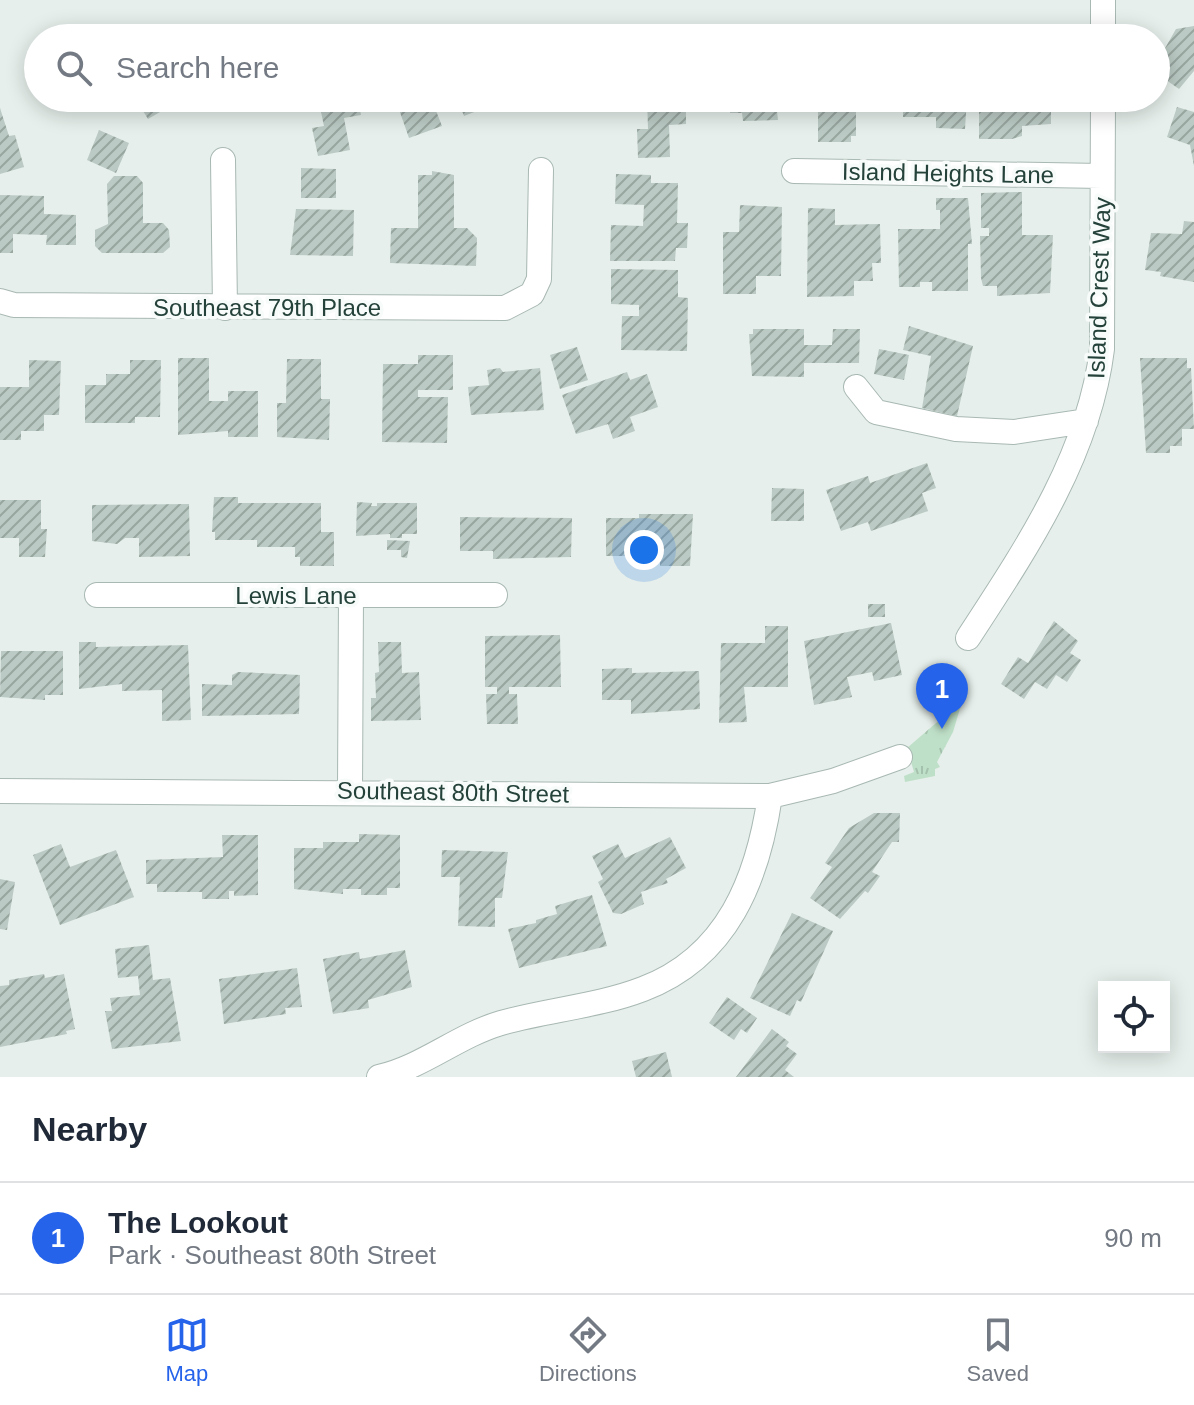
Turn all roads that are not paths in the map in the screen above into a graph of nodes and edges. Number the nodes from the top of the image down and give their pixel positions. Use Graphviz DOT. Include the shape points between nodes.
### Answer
graph roads {
  1 [pos="1103,0"];
  2 [pos="1103,24"];
  3 [pos="1103,112"];
  4 [pos="223,160"];
  5 [pos="541,170"];
  6 [pos="794,171"];
  7 [pos="1102,176"];
  8 [pos="0,301"];
  9 [pos="225,308"];
  10 [pos="856,387"];
  11 [pos="1086,421"];
  12 [pos="97,595"];
  13 [pos="351,595"];
  14 [pos="495,595"];
  15 [pos="968,638"];
  16 [pos="900,757"];
  17 [pos="0,791"];
  18 [pos="350,791"];
  19 [pos="770,796"];
  20 [pos="379,1077"];
  1 -- 2 [label="street"];
  3 -- 7 [label="street, Island Crest Way"];
  4 -- 9 [label="street"];
  5 -- 9 [label="street, Southeast 79th Place" via="539,279 532,294 505,308"];
  6 -- 7 [label="street, Island Heights Lane"];
  7 -- 11 [label="street, Island Crest Way" via="1102,349"];
  8 -- 9 [label="street, Southeast 79th Place"];
  10 -- 11 [label="street" via="876,412 956,429 1014,432"];
  11 -- 15 [label="street, Island Crest Way" via="1030,543"];
  12 -- 13 [label="street, Lewis Lane"];
  13 -- 14 [label="street, Lewis Lane"];
  13 -- 18 [label="street"];
  16 -- 19 [label="street, Southeast 80th Street"];
  17 -- 18 [label="street, Southeast 80th Street"];
  18 -- 19 [label="street, Southeast 80th Street"];
  19 -- 20 [label="street" via="752,880 704,952 678,973 642,990 498,1024 463,1037 406,1071"];
}
